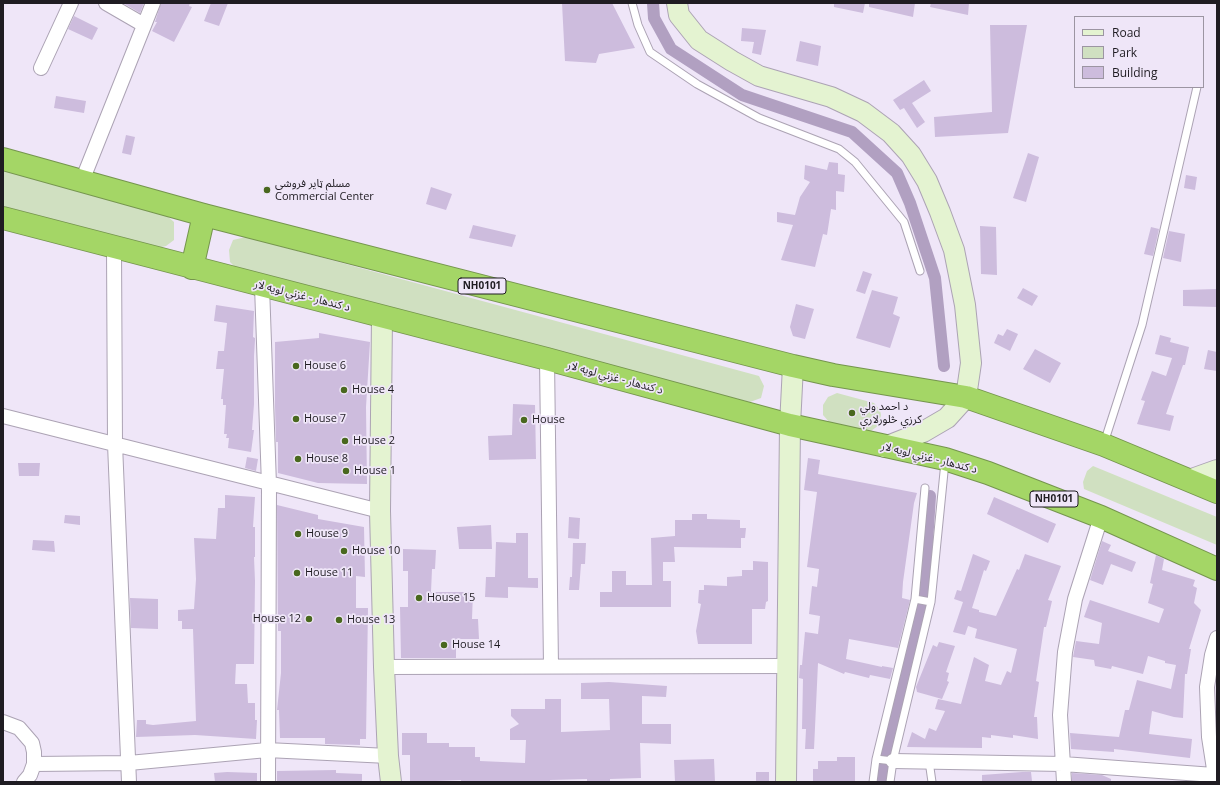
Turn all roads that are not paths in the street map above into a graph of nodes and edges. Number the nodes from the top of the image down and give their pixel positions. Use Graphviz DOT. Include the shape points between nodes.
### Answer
graph roads {
  1 [pos="71,3"];
  2 [pos="106,3"];
  3 [pos="153,3"];
  4 [pos="632,3"];
  5 [pos="677,3"];
  6 [pos="144,25"];
  7 [pos="41,68"];
  8 [pos="1196,88"];
  9 [pos="3,159"];
  10 [pos="82,181"];
  11 [pos="204,215"];
  12 [pos="3,218"];
  13 [pos="114,248"];
  14 [pos="192,268"];
  15 [pos="920,271"];
  16 [pos="262,286"];
  17 [pos="382,317"];
  18 [pos="548,359"];
  19 [pos="793,366"];
  20 [pos="966,397"];
  21 [pos="3,416"];
  22 [pos="790,425"];
  23 [pos="115,444"];
  24 [pos="1104,445"];
  25 [pos="885,447"];
  26 [pos="945,459"];
  27 [pos="1217,470"];
  28 [pos="1189,480"];
  29 [pos="269,485"];
  30 [pos="925,488"];
  31 [pos="1217,492"];
  32 [pos="380,511"];
  33 [pos="1101,518"];
  34 [pos="1217,569"];
  35 [pos="914,599"];
  36 [pos="931,602"];
  37 [pos="1217,638"];
  38 [pos="551,666"];
  39 [pos="787,666"];
  40 [pos="384,667"];
  41 [pos="3,722"];
  42 [pos="268,750"];
  43 [pos="388,756"];
  44 [pos="876,759"];
  45 [pos="891,761"];
  46 [pos="929,761"];
  47 [pos="129,763"];
  48 [pos="34,764"];
  49 [pos="1063,764"];
  50 [pos="1215,778"];
  51 [pos="24,782"];
  52 [pos="129,782"];
  53 [pos="268,782"];
  54 [pos="391,782"];
  55 [pos="786,782"];
  56 [pos="873,782"];
  57 [pos="890,782"];
  58 [pos="932,782"];
  59 [pos="1064,782"];
  1 -- 7 [label="street"];
  2 -- 6 [label="street"];
  3 -- 6 [label="street"];
  4 -- 15 [label="lane" via="650,52 697,84 759,118 839,149 855,162 904,222"];
  5 -- 20 [label="main road" via="679,14 699,40 759,76 831,97 863,112 891,132 911,155 927,181 954,250 965,305 971,363"];
  6 -- 10 [label="street"];
  8 -- 24 [label="lane" via="1142,324"];
  9 -- 10 [label="highway, NH0101"];
  10 -- 11 [label="highway, NH0101"];
  11 -- 14 [label="highway"];
  11 -- 19 [label="highway, NH0101"];
  12 -- 13 [label="highway, د کندهار - غزني لويه لار / NH0101"];
  13 -- 14 [label="highway, د کندهار - غزني لويه لار / NH0101"];
  13 -- 23 [label="street"];
  14 -- 16 [label="highway, د کندهار - غزني لويه لار / NH0101"];
  16 -- 17 [label="highway, د کندهار - غزني لويه لار / NH0101"];
  16 -- 29 [label="street"];
  17 -- 18 [label="highway, د کندهار - غزني لويه لار / NH0101"];
  17 -- 32 [label="main road"];
  18 -- 22 [label="highway, د کندهار - غزني لويه لار / NH0101"];
  18 -- 38 [label="street"];
  19 -- 20 [label="highway, NH0101"];
  19 -- 22 [label="main road"];
  20 -- 24 [label="highway, NH0101"];
  20 -- 25 [label="main road" via="947,418 923,432"];
  21 -- 23 [label="street"];
  22 -- 25 [label="highway, د کندهار - غزني لويه لار / NH0101"];
  22 -- 39 [label="main road"];
  23 -- 29 [label="street"];
  23 -- 47 [label="street"];
  24 -- 28 [label="highway, NH0101"];
  25 -- 26 [label="highway, د کندهار - غزني لويه لار / NH0101"];
  26 -- 33 [label="highway, د کندهار - غزني لويه لار / NH0101" via="988,473"];
  26 -- 36 [label="lane"];
  27 -- 28 [label="main road"];
  28 -- 31 [label="highway, NH0101"];
  29 -- 32 [label="street"];
  29 -- 42 [label="street"];
  30 -- 35 [label="lane"];
  32 -- 40 [label="main road"];
  33 -- 34 [label="highway, د کندهار - غزني لويه لار / NH0101"];
  33 -- 49 [label="street" via="1075,599 1065,652 1060,715"];
  35 -- 36 [label="lane"];
  35 -- 44 [label="lane"];
  36 -- 45 [label="lane"];
  37 -- 50 [label="street" via="1207,686 1209,737"];
  38 -- 39 [label="street"];
  38 -- 40 [label="street"];
  39 -- 55 [label="main road"];
  40 -- 43 [label="main road"];
  41 -- 48 [label="street" via="19,728 26,734 34,752"];
  42 -- 43 [label="street"];
  42 -- 47 [label="street"];
  42 -- 53 [label="street"];
  43 -- 54 [label="main road"];
  44 -- 45 [label="lane"];
  44 -- 56 [label="lane"];
  45 -- 46 [label="street"];
  45 -- 57 [label="lane"];
  46 -- 49 [label="street"];
  46 -- 58 [label="lane"];
  47 -- 48 [label="street"];
  47 -- 52 [label="street"];
  48 -- 51 [label="street"];
  49 -- 50 [label="street"];
  49 -- 59 [label="street"];
}
